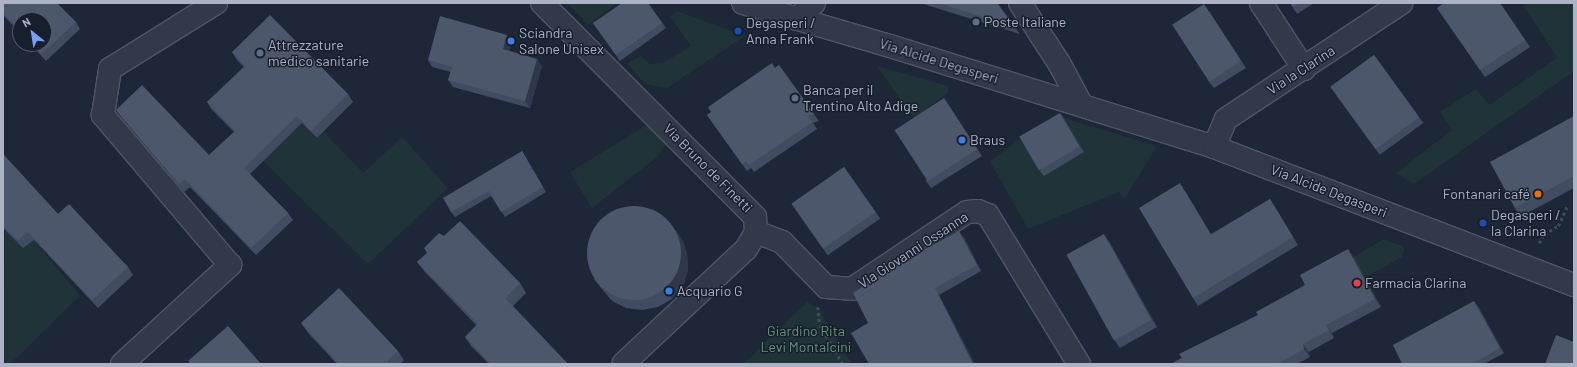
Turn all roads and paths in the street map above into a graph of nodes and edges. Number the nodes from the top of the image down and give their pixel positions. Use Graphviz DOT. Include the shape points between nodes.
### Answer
graph roads {
  1 [pos="216,3"];
  2 [pos="743,3"];
  3 [pos="814,3"];
  4 [pos="1020,3"];
  5 [pos="1261,3"];
  6 [pos="1401,3"];
  7 [pos="547,5"];
  8 [pos="798,18"];
  9 [pos="1304,69"];
  10 [pos="1081,104"];
  11 [pos="1214,147"];
  12 [pos="1567,207"];
  13 [pos="756,232"];
  14 [pos="1539,243"];
  15 [pos="1574,285"];
  16 [pos="826,287"];
  17 [pos="122,364"];
  18 [pos="623,364"];
  19 [pos="843,364"];
  20 [pos="1079,364"];
  1 -- 17 [label="street" via="110,69 104,91 103,115 230,265"];
  2 -- 8 [label="street, Via Alcide Degasperi"];
  3 -- 8 [label="street"];
  4 -- 10 [label="street" via="1060,63"];
  5 -- 9 [label="street"];
  6 -- 9 [label="street, Via la Clarina"];
  7 -- 13 [label="street, Via Bruno de Finetti" via="755,217"];
  8 -- 10 [label="street, Via Alcide Degasperi"];
  9 -- 11 [label="street, Via la Clarina" via="1226,119"];
  10 -- 11 [label="street, Via Alcide Degasperi"];
  11 -- 15 [label="street, Via Alcide Degasperi"];
  12 -- 14 [label="path" via="1558,226 1544,234"];
  13 -- 16 [label="street" via="782,242"];
  13 -- 18 [label="street, Via Bruno de Finetti" via="746,249"];
  16 -- 19 [label="path" via="818,308 820,325"];
  16 -- 20 [label="street, Via Giovanni Ossanna" via="852,289 968,212 978,211 988,215"];
}
